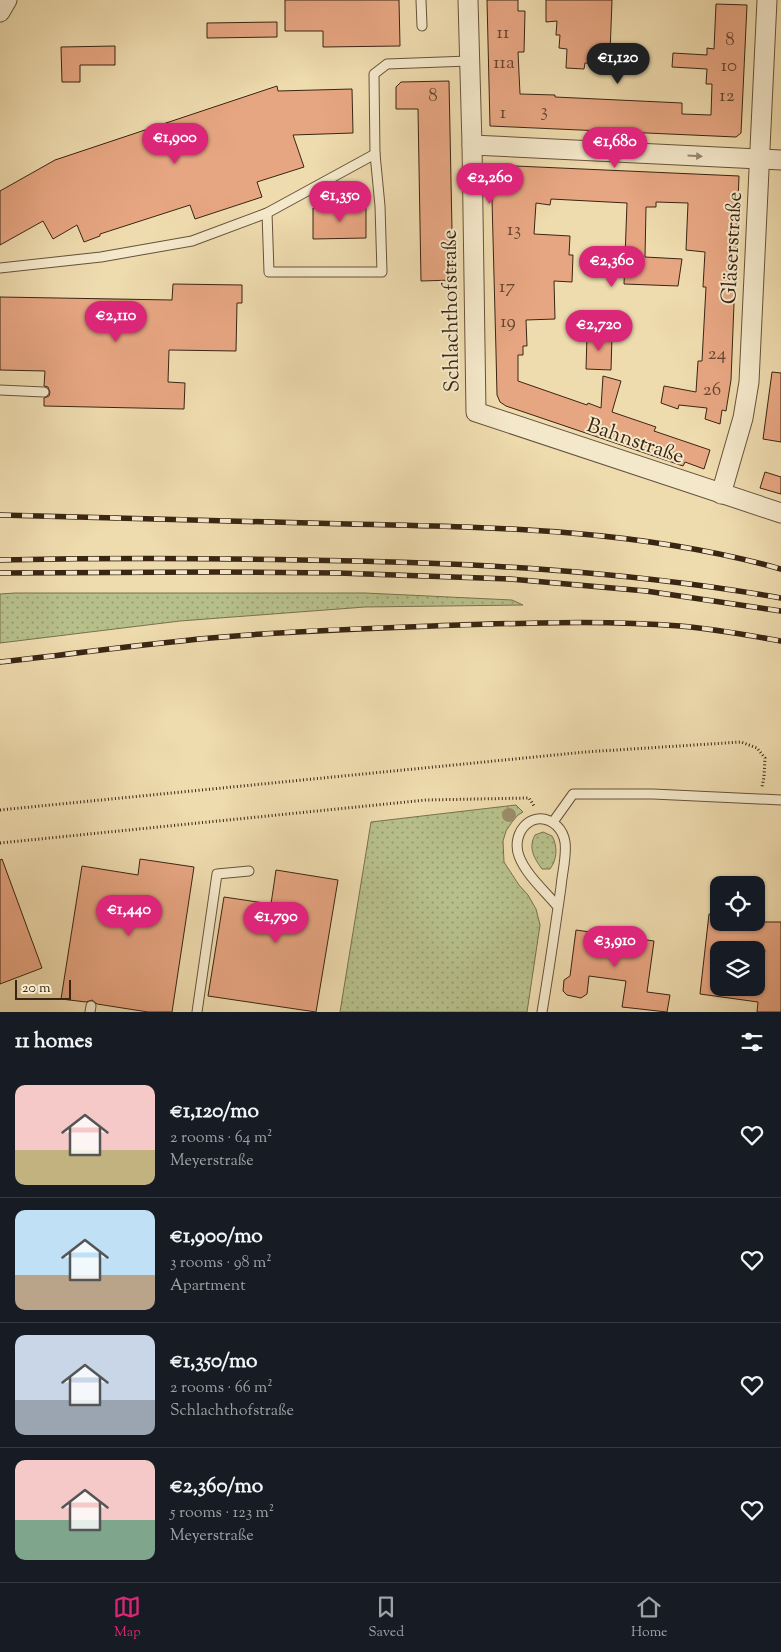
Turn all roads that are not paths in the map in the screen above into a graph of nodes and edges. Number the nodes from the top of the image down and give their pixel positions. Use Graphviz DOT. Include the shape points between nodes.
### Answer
graph roads {
  1 [pos="7,0"];
  2 [pos="421,0"];
  3 [pos="468,0"];
  4 [pos="768,0"];
  5 [pos="0,12"];
  6 [pos="422,26"];
  7 [pos="469,61"];
  8 [pos="472,145"];
  9 [pos="375,154"];
  10 [pos="760,158"];
  11 [pos="781,160"];
  12 [pos="267,213"];
  13 [pos="0,268"];
  14 [pos="0,390"];
  15 [pos="44,392"];
  16 [pos="476,412"];
  17 [pos="721,494"];
  18 [pos="781,513"];
  19 [pos="781,800"];
  20 [pos="552,822"];
  21 [pos="249,871"];
  22 [pos="558,907"];
  23 [pos="197,1012"];
  24 [pos="542,1012"];
  1 -- 5 [label="street"];
  2 -- 6 [label="lane"];
  3 -- 7 [label="street, Schlachthofstraße"];
  4 -- 10 [label="street, Gläserstraße"];
  7 -- 8 [label="street, Schlachthofstraße"];
  7 -- 9 [label="lane" via="387,64 374,74"];
  8 -- 10 [label="street, one-way"];
  8 -- 16 [label="street, Schlachthofstraße"];
  9 -- 12 [label="lane"];
  9 -- 12 [label="lane" via="382,272 270,272"];
  10 -- 11 [label="street"];
  10 -- 17 [label="street, Gläserstraße" via="748,382 740,426"];
  12 -- 13 [label="lane" via="192,241 101,257"];
  14 -- 15 [label="lane"];
  16 -- 17 [label="street, Bahnstraße"];
  17 -- 18 [label="street, Bahnstraße"];
  19 -- 20 [label="lane" via="573,794"];
  20 -- 22 [label="lane" via="561,830 565,841"];
  20 -- 22 [label="lane" via="541,818 528,822 517,842 524,868"];
  21 -- 23 [label="lane" via="217,874"];
  22 -- 24 [label="lane"];
}
